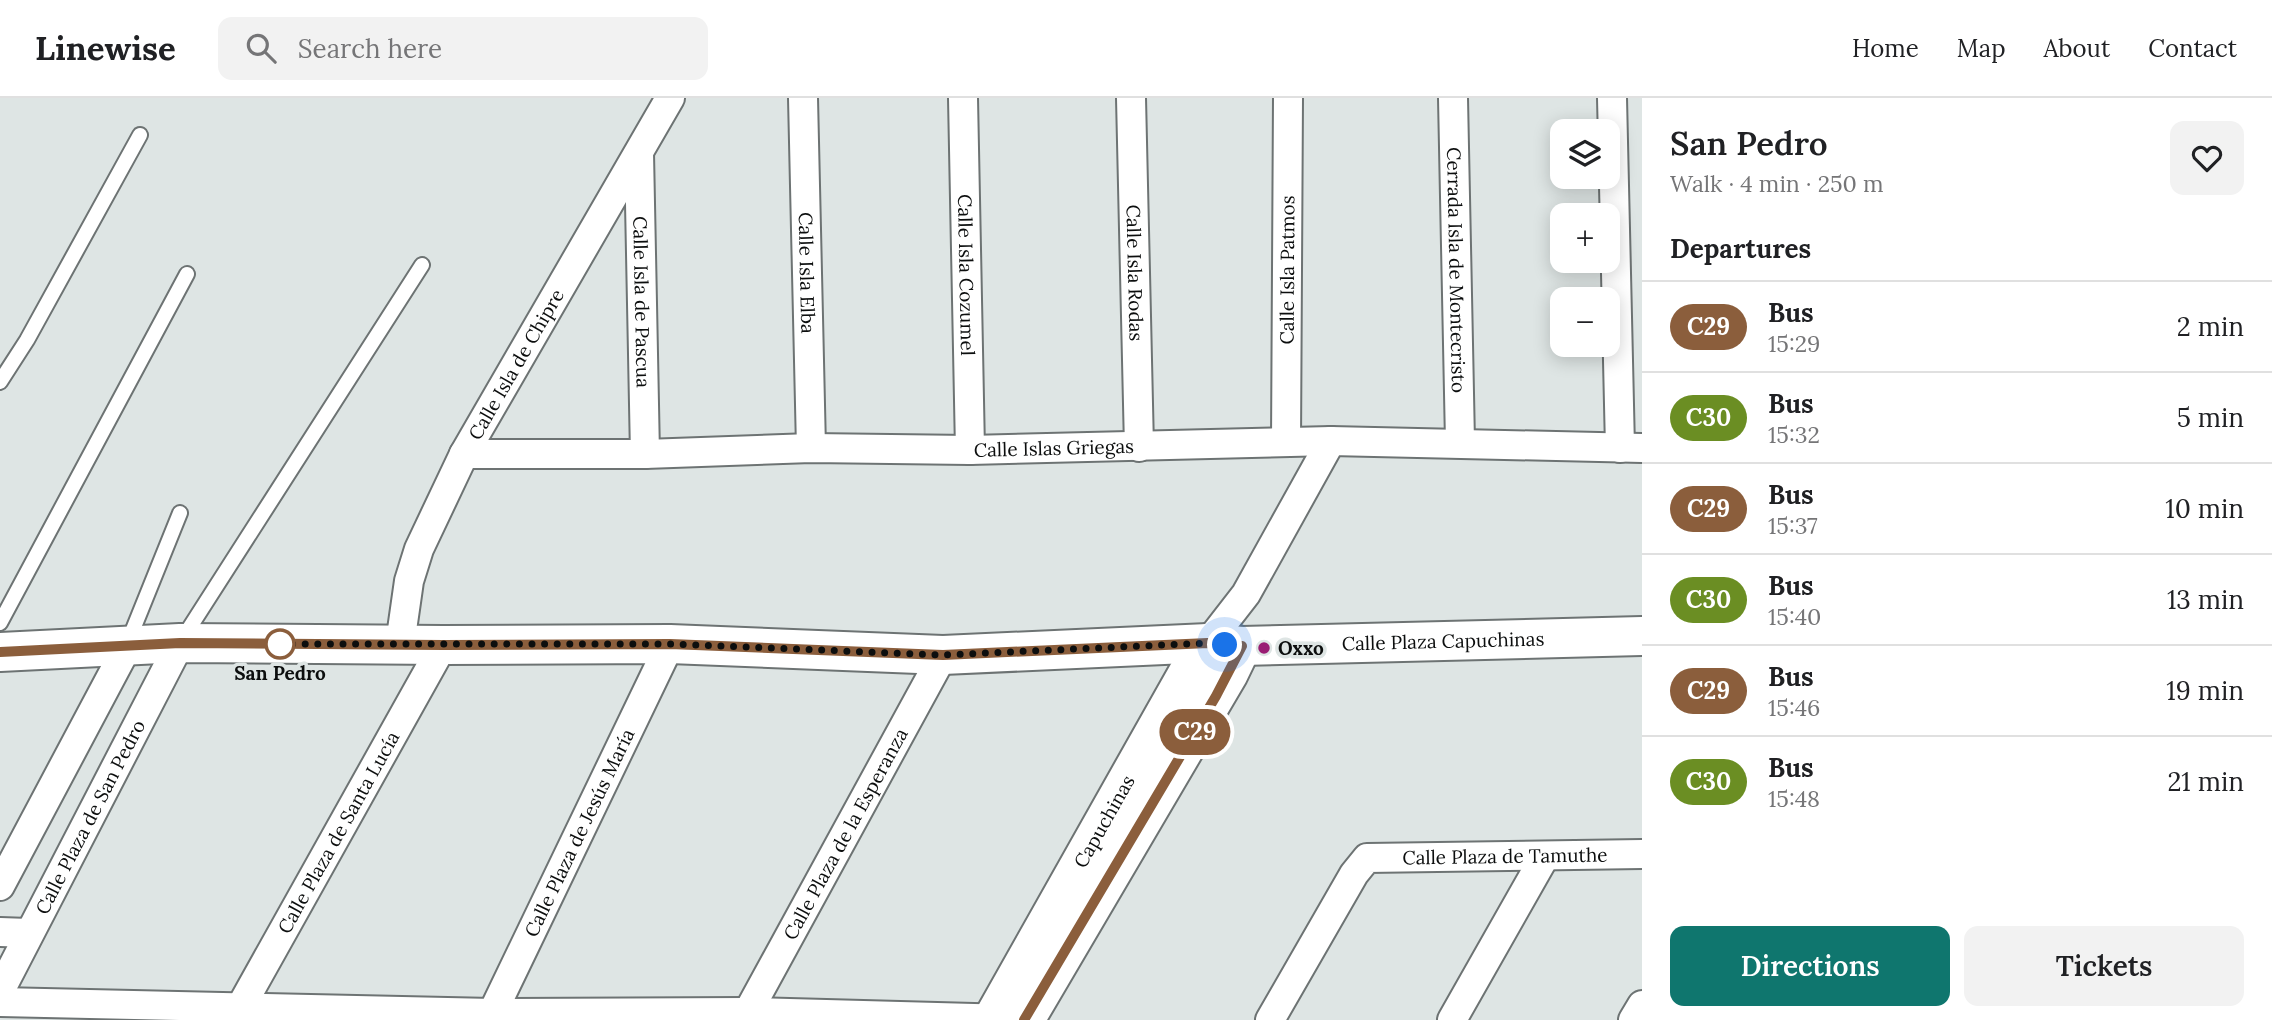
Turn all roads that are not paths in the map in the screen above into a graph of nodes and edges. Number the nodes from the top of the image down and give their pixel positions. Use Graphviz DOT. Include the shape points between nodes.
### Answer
graph roads {
  1 [pos="670,98"];
  2 [pos="803,98"];
  3 [pos="963,98"];
  4 [pos="1131,98"];
  5 [pos="1288,98"];
  6 [pos="1453,98"];
  7 [pos="1612,98"];
  8 [pos="140,135"];
  9 [pos="639,150"];
  10 [pos="422,265"];
  11 [pos="187,274"];
  12 [pos="0,382"];
  13 [pos="1331,441"];
  14 [pos="1286,442"];
  15 [pos="1460,442"];
  16 [pos="1139,447"];
  17 [pos="811,448"];
  18 [pos="1631,448"];
  19 [pos="970,450"];
  20 [pos="464,454"];
  21 [pos="645,454"];
  22 [pos="180,513"];
  23 [pos="0,623"];
  24 [pos="1642,636"];
  25 [pos="180,643"];
  26 [pos="400,644"];
  27 [pos="670,644"];
  28 [pos="443,645"];
  29 [pos="1225,645"];
  30 [pos="127,647"];
  31 [pos="0,652"];
  32 [pos="943,655"];
  33 [pos="1642,854"];
  34 [pos="1545,856"];
  35 [pos="0,886"];
  36 [pos="0,932"];
  37 [pos="29,933"];
  38 [pos="0,991"];
  39 [pos="0,1002"];
  40 [pos="1642,1005"];
  41 [pos="748,1012"];
  42 [pos="238,1014"];
  43 [pos="491,1016"];
  44 [pos="941,1018"];
  45 [pos="1008,1020"];
  46 [pos="1270,1020"];
  47 [pos="1452,1020"];
  48 [pos="1633,1020"];
  1 -- 9 [label="street, Calle Isla de Chipre"];
  2 -- 17 [label="street, Calle Isla Elba"];
  3 -- 19 [label="street, Calle Isla Cozumel"];
  4 -- 16 [label="street, Calle Isla Rodas"];
  5 -- 14 [label="street, Calle Isla Patmos"];
  6 -- 15 [label="street, Cerrada Isla de Montecristo"];
  7 -- 18 [label="street"];
  8 -- 12 [label="lane"];
  9 -- 20 [label="street, Calle Isla de Chipre"];
  9 -- 21 [label="street, Calle Isla de Pascua"];
  10 -- 25 [label="lane"];
  11 -- 23 [label="lane"];
  13 -- 14 [label="street, Calle Islas Griegas"];
  13 -- 15 [label="street, Calle Islas Griegas"];
  13 -- 29 [label="street, Capuchinas" via="1246,594"];
  14 -- 16 [label="street, Calle Islas Griegas"];
  15 -- 18 [label="street, Calle Islas Griegas"];
  16 -- 19 [label="street, Calle Islas Griegas"];
  17 -- 19 [label="street, Calle Islas Griegas"];
  17 -- 21 [label="street, Calle Islas Griegas"];
  20 -- 21 [label="street, Calle Islas Griegas"];
  20 -- 26 [label="street, Calle Isla de Chipre" via="419,549 409,581"];
  22 -- 30 [label="lane"];
  24 -- 29 [label="street, Calle Plaza Capuchinas"];
  25 -- 26 [label="street, Calle Plaza Capuchinas"];
  25 -- 30 [label="street, Calle Plaza Capuchinas"];
  25 -- 37 [label="street, Calle Plaza de San Pedro"];
  26 -- 28 [label="street, Calle Plaza Capuchinas"];
  27 -- 28 [label="street, Calle Plaza Capuchinas"];
  27 -- 32 [label="street, Calle Plaza Capuchinas"];
  27 -- 43 [label="street, Calle Plaza de Jesús María"];
  28 -- 42 [label="street, Calle Plaza de Santa Lucía"];
  29 -- 32 [label="street, Calle Plaza Capuchinas"];
  29 -- 45 [label="street, Capuchinas" via="1222,685"];
  30 -- 31 [label="street, Calle Plaza Capuchinas"];
  30 -- 35 [label="street"];
  32 -- 41 [label="street, Calle Plaza de la Esperanza"];
  33 -- 34 [label="street, Calle Plaza de Tamuthe"];
  34 -- 46 [label="street, Calle Plaza de Tamuthe" via="1367,858 1353,874"];
  34 -- 47 [label="street"];
  36 -- 37 [label="street"];
  37 -- 38 [label="street, Calle Plaza de San Pedro"];
  39 -- 42 [label="street"];
  40 -- 48 [label="street"];
  41 -- 43 [label="street"];
  41 -- 44 [label="street"];
  42 -- 43 [label="street"];
  44 -- 45 [label="street"];
}
